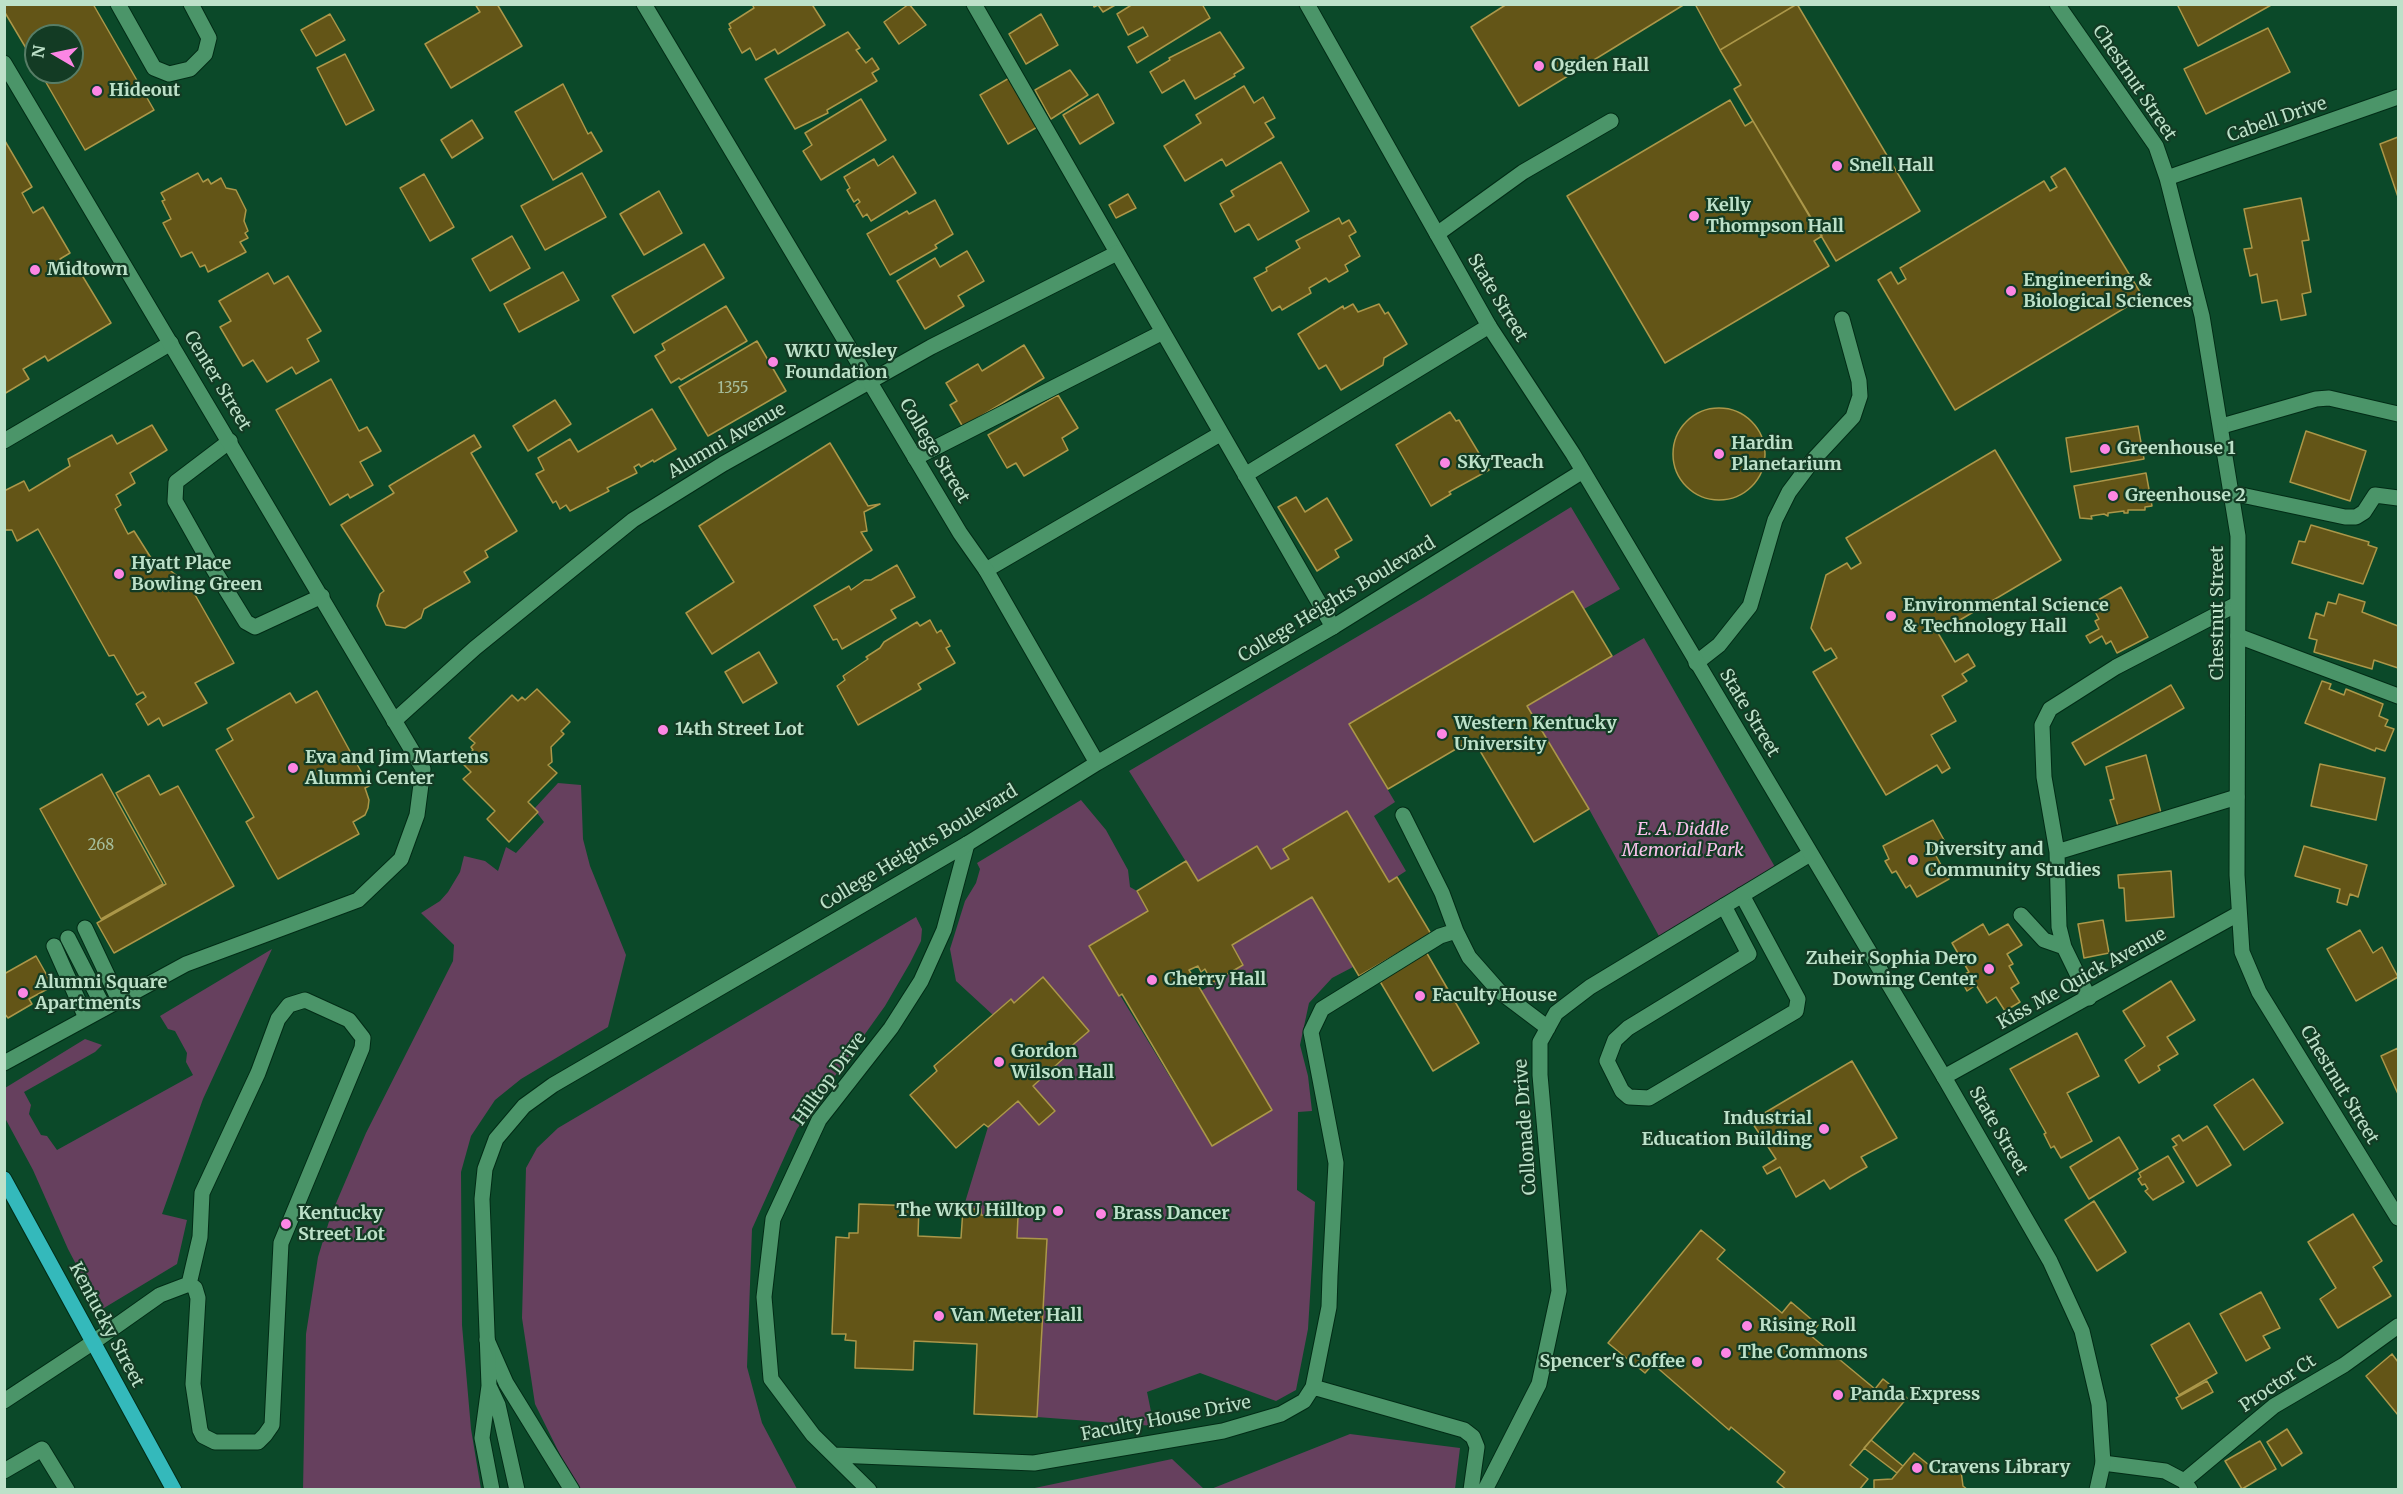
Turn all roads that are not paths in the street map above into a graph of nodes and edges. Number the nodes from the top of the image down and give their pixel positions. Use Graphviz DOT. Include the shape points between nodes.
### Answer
graph roads {
  1 [pos="118,4"];
  2 [pos="191,4"];
  3 [pos="644,4"];
  4 [pos="974,4"];
  5 [pos="1307,4"];
  6 [pos="2057,4"];
  7 [pos="4,63"];
  8 [pos="2398,97"];
  9 [pos="1611,121"];
  10 [pos="2167,178"];
  11 [pos="1437,234"];
  12 [pos="1118,253"];
  13 [pos="1842,319"];
  14 [pos="1489,326"];
  15 [pos="1163,332"];
  16 [pos="171,343"];
  17 [pos="870,381"];
  18 [pos="2398,414"];
  19 [pos="2222,426"];
  20 [pos="1220,434"];
  21 [pos="4,441"];
  22 [pos="230,441"];
  23 [pos="915,458"];
  24 [pos="1583,471"];
  25 [pos="1245,475"];
  26 [pos="2232,494"];
  27 [pos="2398,498"];
  28 [pos="986,570"];
  29 [pos="322,596"];
  30 [pos="2237,604"];
  31 [pos="1333,627"];
  32 [pos="2238,636"];
  33 [pos="1696,663"];
  34 [pos="2398,696"];
  35 [pos="394,721"];
  36 [pos="1097,763"];
  37 [pos="2237,798"];
  38 [pos="1403,815"];
  39 [pos="967,844"];
  40 [pos="2057,852"];
  41 [pos="1810,854"];
  42 [pos="1742,895"];
  43 [pos="1724,906"];
  44 [pos="2238,914"];
  45 [pos="2021,915"];
  46 [pos="85,928"];
  47 [pos="1456,931"];
  48 [pos="68,938"];
  49 [pos="1768,943"];
  50 [pos="54,946"];
  51 [pos="2064,947"];
  52 [pos="1749,954"];
  53 [pos="2089,998"];
  54 [pos="119,1000"];
  55 [pos="104,1008"];
  56 [pos="86,1018"];
  57 [pos="1548,1028"];
  58 [pos="4,1063"];
  59 [pos="1944,1077"];
  60 [pos="4,1179"];
  61 [pos="2398,1218"];
  62 [pos="189,1284"];
  63 [pos="2398,1326"];
  64 [pos="486,1337"];
  65 [pos="92,1343"];
  66 [pos="489,1386"];
  67 [pos="1313,1387"];
  68 [pos="4,1401"];
  69 [pos="835,1455"];
  70 [pos="2103,1462"];
  71 [pos="4,1471"];
  72 [pos="2187,1485"];
  73 [pos="67,1490"];
  74 [pos="174,1490"];
  75 [pos="492,1490"];
  76 [pos="517,1490"];
  77 [pos="572,1490"];
  78 [pos="869,1490"];
  79 [pos="1471,1490"];
  80 [pos="1485,1490"];
  81 [pos="2097,1490"];
  1 -- 2 [label="street" via="154,68 169,74 190,69 205,54 209,38"];
  3 -- 17 [label="street, College Street"];
  4 -- 12 [label="street"];
  5 -- 11 [label="street, State Street"];
  6 -- 10 [label="street, Chestnut Street" via="2156,146"];
  7 -- 16 [label="street, Center Street"];
  8 -- 10 [label="street, Cabell Drive"];
  9 -- 11 [label="street" via="1523,172"];
  10 -- 19 [label="street, Chestnut Street" via="2202,316"];
  11 -- 14 [label="street, State Street"];
  12 -- 15 [label="street"];
  12 -- 17 [label="street, Alumni Avenue"];
  13 -- 33 [label="street" via="1860,396 1853,417 1790,492 1775,520 1750,606 1719,645"];
  14 -- 24 [label="street, State Street"];
  14 -- 25 [label="street"];
  15 -- 20 [label="street"];
  15 -- 23 [label="street"];
  16 -- 21 [label="street"];
  16 -- 22 [label="street, Center Street"];
  17 -- 23 [label="street, College Street"];
  17 -- 35 [label="street, Alumni Avenue" via="633,520 475,648"];
  18 -- 19 [label="street" via="2329,398"];
  19 -- 26 [label="street, Chestnut Street"];
  20 -- 25 [label="street"];
  20 -- 28 [label="street"];
  22 -- 29 [label="street, Center Street"];
  22 -- 29 [label="street" via="176,482 175,501 211,565 246,622 255,627"];
  23 -- 28 [label="street, College Street"];
  24 -- 31 [label="street, College Heights Boulevard"];
  24 -- 33 [label="street, State Street"];
  25 -- 31 [label="street"];
  26 -- 27 [label="street" via="2344,517 2364,512 2374,495"];
  26 -- 30 [label="street, Chestnut Street" via="2238,536"];
  28 -- 36 [label="street, College Street"];
  29 -- 35 [label="street, Center Street"];
  30 -- 32 [label="street, Chestnut Street"];
  30 -- 40 [label="street" via="2116,668 2050,709 2042,725 2043,766"];
  31 -- 36 [label="street, College Heights Boulevard"];
  32 -- 34 [label="street"];
  32 -- 37 [label="street, Chestnut Street"];
  33 -- 41 [label="street, State Street"];
  35 -- 54 [label="street, Center Street" via="423,769 417,815 401,859 358,900 186,964"];
  36 -- 39 [label="street, College Heights Boulevard"];
  37 -- 40 [label="street"];
  37 -- 44 [label="street, Chestnut Street"];
  38 -- 47 [label="street" via="1442,893"];
  39 -- 64 [label="street, College Heights Boulevard" via="524,1106 496,1139 485,1169 482,1200"];
  39 -- 69 [label="street, Hilltop Drive" via="944,930 921,981 891,1028 819,1120 773,1219 764,1297 771,1379 813,1435"];
  40 -- 51 [label="street" via="2059,927"];
  41 -- 42 [label="street, Collonade Drive"];
  41 -- 59 [label="street, State Street"];
  42 -- 43 [label="street, Collonade Drive"];
  42 -- 49 [label="street"];
  43 -- 52 [label="street"];
  43 -- 57 [label="street, Collonade Drive" via="1590,987 1556,1013"];
  44 -- 53 [label="street, Kiss Me Quick Avenue"];
  44 -- 61 [label="street, Chestnut Street" via="2242,952 2259,992"];
  45 -- 51 [label="street" via="2044,940"];
  46 -- 54 [label="street"];
  47 -- 57 [label="street" via="1469,957 1499,991"];
  47 -- 67 [label="street" via="1440,936 1322,1009 1311,1032 1336,1163 1329,1307"];
  48 -- 55 [label="street"];
  49 -- 52 [label="street"];
  49 -- 52 [label="street" via="1798,999 1796,1011 1649,1098 1629,1097 1622,1091 1607,1061 1615,1040"];
  50 -- 56 [label="street"];
  51 -- 53 [label="street"];
  53 -- 59 [label="street, Kiss Me Quick Avenue"];
  54 -- 55 [label="street, Center Street"];
  55 -- 56 [label="street, Center Street"];
  56 -- 58 [label="street, Center Street"];
  57 -- 80 [label="street, Collonade Drive" via="1540,1042 1539,1062 1560,1292 1539,1384"];
  59 -- 70 [label="street, State Street" via="2050,1262 2082,1331 2099,1404"];
  60 -- 65 [label="main road, Kentucky Street"];
  62 -- 62 [label="street" via="198,1298 193,1384 200,1430 215,1442 258,1442 272,1425 281,1243 362,1048 363,1038 349,1020 305,1000 289,1005 278,1018 258,1073 202,1193 200,1237"];
  62 -- 65 [label="street" via="160,1295"];
  63 -- 72 [label="street, Proctor Ct" via="2344,1365 2274,1406"];
  64 -- 66 [label="street, College Heights Boulevard"];
  64 -- 77 [label="street" via="506,1383"];
  65 -- 68 [label="street"];
  65 -- 74 [label="main road, Kentucky Street"];
  66 -- 75 [label="street, College Heights Boulevard" via="482,1438"];
  66 -- 76 [label="street, College Heights Boulevard" via="498,1405"];
  67 -- 69 [label="street, Faculty House Drive" via="1304,1401 1281,1414 1223,1431 1034,1463"];
  67 -- 79 [label="street" via="1464,1430 1477,1447"];
  69 -- 78 [label="street, Hilltop Drive"];
  70 -- 72 [label="street" via="2164,1471"];
  70 -- 81 [label="street, State Street"];
  71 -- 73 [label="street" via="42,1449"];
}
